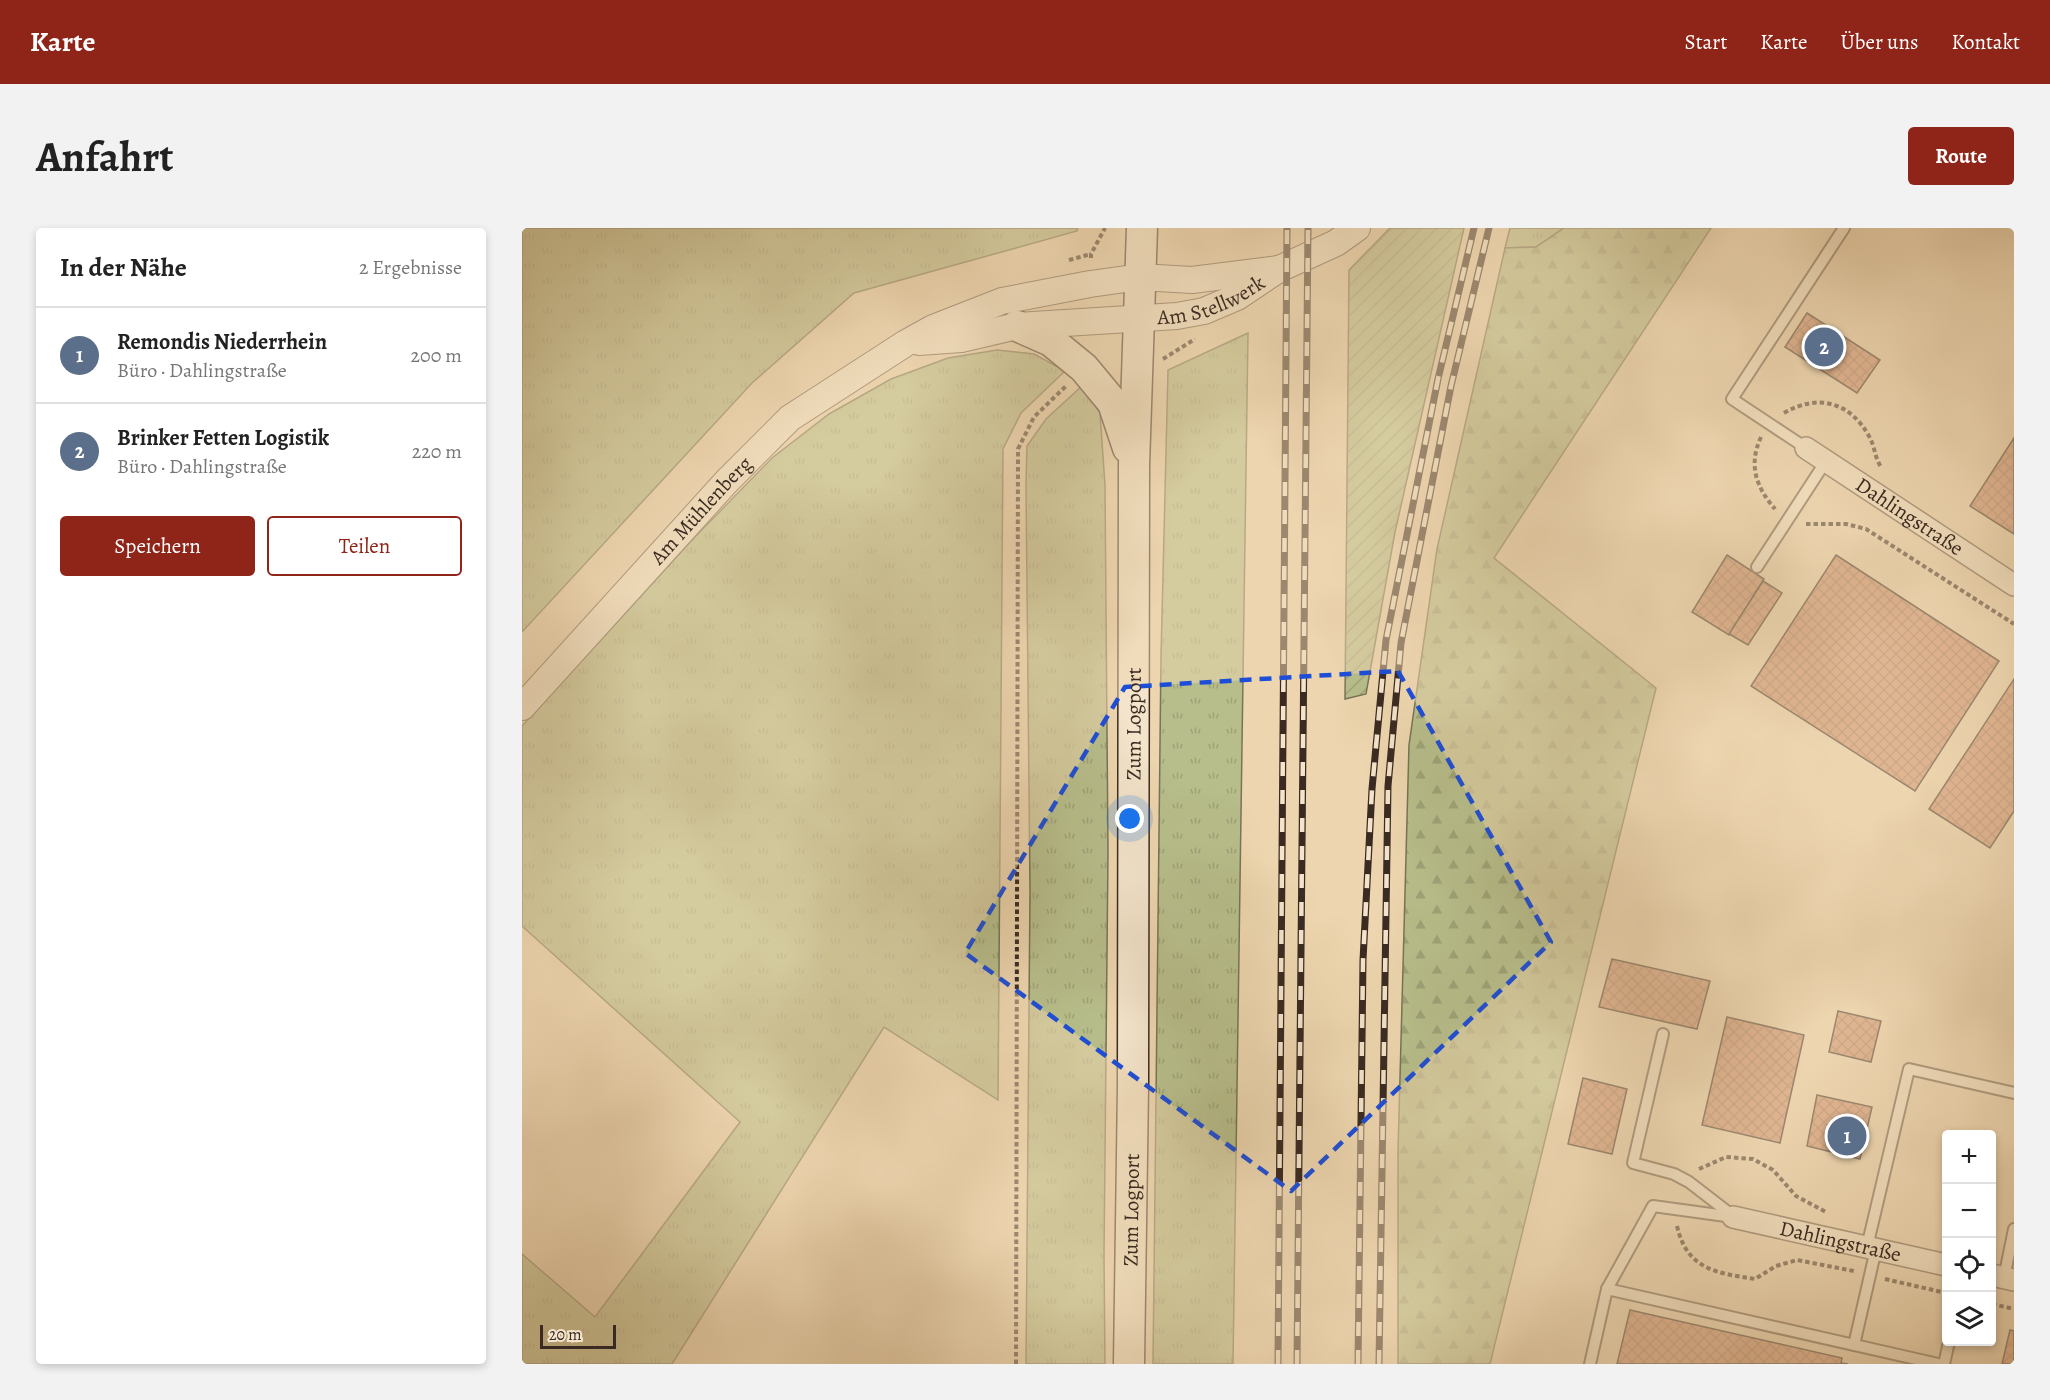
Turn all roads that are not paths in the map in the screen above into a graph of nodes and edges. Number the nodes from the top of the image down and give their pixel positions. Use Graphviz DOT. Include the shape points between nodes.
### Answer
graph roads {
  1 [pos="1142,228"];
  2 [pos="1357,228"];
  3 [pos="1844,228"];
  4 [pos="1279,268"];
  5 [pos="1140,277"];
  6 [pos="1139,318"];
  7 [pos="1017,326"];
  8 [pos="906,343"];
  9 [pos="1806,448"];
  10 [pos="1826,461"];
  11 [pos="1134,465"];
  12 [pos="1757,567"];
  13 [pos="2014,585"];
  14 [pos="522,707"];
  15 [pos="1663,1034"];
  16 [pos="2014,1093"];
  17 [pos="1733,1216"];
  18 [pos="2014,1229"];
  19 [pos="1872,1248"];
  20 [pos="1942,1264"];
  21 [pos="2003,1277"];
  22 [pos="1607,1289"];
  23 [pos="1854,1345"];
  24 [pos="1948,1346"];
  25 [pos="1129,1364"];
  26 [pos="1590,1364"];
  27 [pos="1938,1364"];
  28 [pos="1944,1364"];
  1 -- 5 [label="main road, Zum Logport"];
  2 -- 4 [label="street, Am Stellwerk" via="1336,243"];
  3 -- 9 [label="lane" via="1732,399"];
  4 -- 5 [label="street, Am Stellwerk" via="1192,280"];
  4 -- 6 [label="street, Am Stellwerk" via="1237,297 1204,310"];
  5 -- 6 [label="main road, Zum Logport"];
  5 -- 8 [label="street, Am Mühlenberg" via="1002,301"];
  6 -- 7 [label="street, Am Mühlenberg"];
  6 -- 11 [label="main road, Zum Logport"];
  7 -- 8 [label="street, Am Mühlenberg" via="961,339"];
  7 -- 11 [label="main road" via="1051,341 1084,368 1113,403"];
  8 -- 14 [label="street, Am Mühlenberg" via="790,418 727,481"];
  9 -- 10 [label="street, Dahlingstraße"];
  10 -- 12 [label="lane"];
  10 -- 13 [label="street, Dahlingstraße"];
  11 -- 25 [label="main road, Zum Logport"];
  15 -- 17 [label="lane" via="1633,1163 1674,1174"];
  16 -- 19 [label="lane" via="1909,1069"];
  17 -- 19 [label="street, Dahlingstraße"];
  17 -- 22 [label="lane" via="1653,1206"];
  18 -- 21 [label="lane"];
  19 -- 20 [label="street, Dahlingstraße"];
  19 -- 23 [label="lane"];
  22 -- 23 [label="lane"];
  22 -- 26 [label="lane"];
  23 -- 27 [label="lane"];
  24 -- 28 [label="lane"];
}
